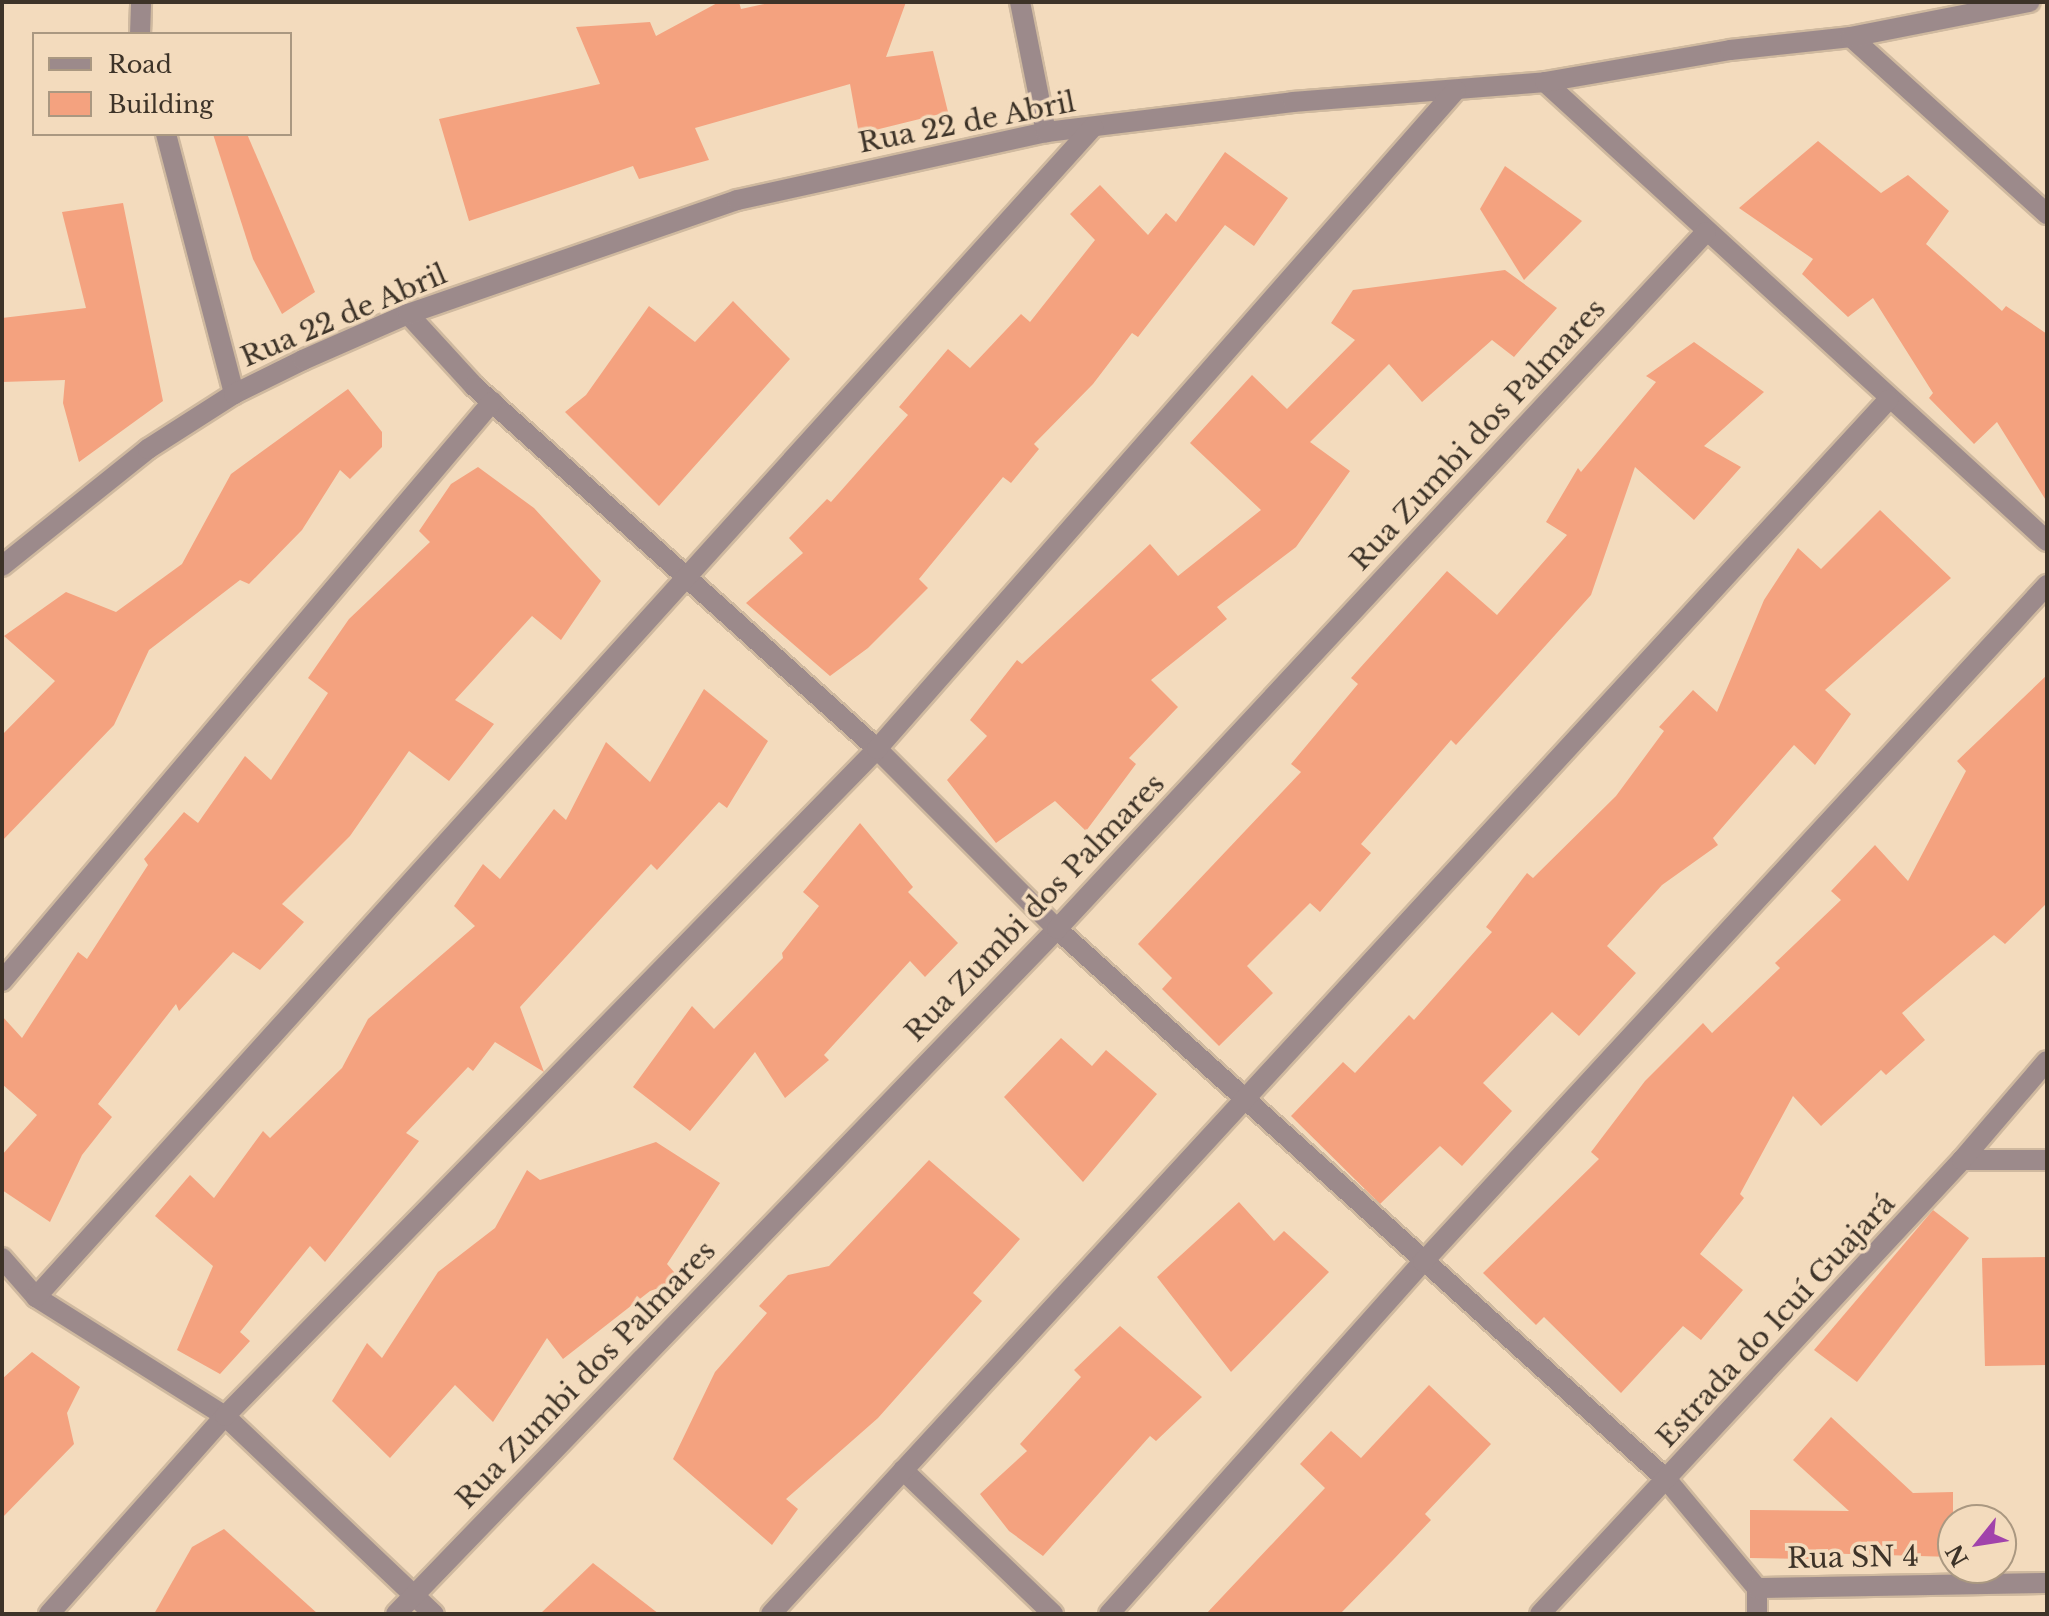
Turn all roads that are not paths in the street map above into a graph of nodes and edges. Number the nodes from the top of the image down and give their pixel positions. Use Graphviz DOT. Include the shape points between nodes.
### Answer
graph roads {
  1 [pos="141,2"];
  2 [pos="1020,2"];
  3 [pos="2030,2"];
  4 [pos="1994,6"];
  5 [pos="140,32"];
  6 [pos="1851,37"];
  7 [pos="1545,82"];
  8 [pos="1456,90"];
  9 [pos="1093,127"];
  10 [pos="1046,132"];
  11 [pos="167,136"];
  12 [pos="2047,214"];
  13 [pos="1706,232"];
  14 [pos="408,314"];
  15 [pos="234,394"];
  16 [pos="1888,400"];
  17 [pos="492,402"];
  18 [pos="2047,541"];
  19 [pos="2,566"];
  20 [pos="687,573"];
  21 [pos="2047,585"];
  22 [pos="877,749"];
  23 [pos="1057,929"];
  24 [pos="2,981"];
  25 [pos="2047,1061"];
  26 [pos="1245,1099"];
  27 [pos="1962,1160"];
  28 [pos="2047,1160"];
  29 [pos="2,1258"];
  30 [pos="1423,1262"];
  31 [pos="36,1297"];
  32 [pos="225,1416"];
  33 [pos="903,1470"];
  34 [pos="1667,1480"];
  35 [pos="2047,1583"];
  36 [pos="1757,1588"];
  37 [pos="412,1595"];
  38 [pos="1546,1611"];
  39 [pos="49,1614"];
  40 [pos="396,1614"];
  41 [pos="434,1614"];
  42 [pos="771,1614"];
  43 [pos="1053,1614"];
  44 [pos="1109,1614"];
  45 [pos="1757,1614"];
  1 -- 5 [label="street"];
  2 -- 10 [label="street"];
  3 -- 4 [label="street, Rua 22 de Abril"];
  4 -- 6 [label="street, Rua 22 de Abril"];
  6 -- 7 [label="street, Rua 22 de Abril" via="1730,50"];
  6 -- 12 [label="street"];
  7 -- 8 [label="street, Rua 22 de Abril"];
  7 -- 13 [label="street"];
  8 -- 9 [label="street, Rua 22 de Abril" via="1293,102"];
  8 -- 22 [label="street"];
  9 -- 10 [label="street, Rua 22 de Abril"];
  9 -- 20 [label="street"];
  10 -- 14 [label="street, Rua 22 de Abril" via="737,200"];
  11 -- 15 [label="street"];
  13 -- 16 [label="street"];
  13 -- 23 [label="street, Rua Zumbi dos Palmares"];
  14 -- 15 [label="street, Rua 22 de Abril"];
  14 -- 17 [label="street"];
  15 -- 19 [label="street, Rua 22 de Abril" via="148,449"];
  16 -- 18 [label="street"];
  16 -- 26 [label="street"];
  17 -- 20 [label="street"];
  17 -- 24 [label="street"];
  20 -- 22 [label="street"];
  20 -- 31 [label="street"];
  21 -- 30 [label="street"];
  22 -- 23 [label="street"];
  22 -- 32 [label="street"];
  23 -- 26 [label="street"];
  23 -- 37 [label="street, Rua Zumbi dos Palmares"];
  25 -- 27 [label="street, Estrada do Icuí Guajará"];
  26 -- 30 [label="street"];
  26 -- 33 [label="street"];
  27 -- 28 [label="street"];
  27 -- 34 [label="street, Estrada do Icuí Guajará"];
  29 -- 31 [label="street"];
  30 -- 34 [label="street"];
  30 -- 44 [label="street"];
  31 -- 32 [label="street"];
  32 -- 37 [label="street"];
  32 -- 39 [label="street"];
  33 -- 42 [label="street"];
  33 -- 43 [label="street"];
  34 -- 36 [label="street"];
  34 -- 38 [label="street, Estrada do Icuí Guajará"];
  35 -- 36 [label="street, Rua SN 4"];
  36 -- 45 [label="street"];
  37 -- 40 [label="street, Rua Zumbi dos Palmares"];
  37 -- 41 [label="street"];
}
